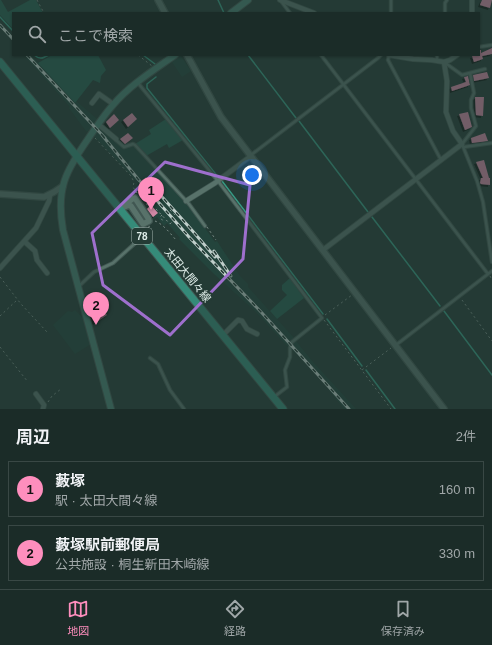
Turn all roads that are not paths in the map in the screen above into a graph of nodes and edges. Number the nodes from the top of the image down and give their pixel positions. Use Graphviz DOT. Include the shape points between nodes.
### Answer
graph roads {
  1 [pos="158,0"];
  2 [pos="248,0"];
  3 [pos="280,0"];
  4 [pos="391,0"];
  5 [pos="447,0"];
  6 [pos="472,0"];
  7 [pos="164,12"];
  8 [pos="232,12"];
  9 [pos="289,12"];
  10 [pos="311,12"];
  11 [pos="391,12"];
  12 [pos="445,12"];
  13 [pos="472,12"];
  14 [pos="492,45"];
  15 [pos="480,47"];
  16 [pos="174,56"];
  17 [pos="188,56"];
  18 [pos="322,56"];
  19 [pos="380,56"];
  20 [pos="389,56"];
  21 [pos="395,56"];
  22 [pos="456,56"];
  23 [pos="437,58"];
  24 [pos="0,62"];
  25 [pos="444,62"];
  26 [pos="485,69"];
  27 [pos="470,73"];
  28 [pos="138,83"];
  29 [pos="343,84"];
  30 [pos="92,103"];
  31 [pos="113,104"];
  32 [pos="98,124"];
  33 [pos="116,139"];
  34 [pos="492,143"];
  35 [pos="463,146"];
  36 [pos="76,155"];
  37 [pos="251,156"];
  38 [pos="441,160"];
  39 [pos="416,180"];
  40 [pos="218,181"];
  41 [pos="63,186"];
  42 [pos="0,194"];
  43 [pos="50,195"];
  44 [pos="186,200"];
  45 [pos="122,208"];
  46 [pos="205,226"];
  47 [pos="142,237"];
  48 [pos="25,242"];
  49 [pos="323,250"];
  50 [pos="492,262"];
  51 [pos="0,268"];
  52 [pos="492,271"];
  53 [pos="47,273"];
  54 [pos="488,274"];
  55 [pos="78,287"];
  56 [pos="257,334"];
  57 [pos="223,335"];
  58 [pos="396,345"];
  59 [pos="150,358"];
  60 [pos="36,394"];
  61 [pos="274,398"];
  62 [pos="43,409"];
  63 [pos="111,409"];
  64 [pos="184,409"];
  65 [pos="283,409"];
  66 [pos="444,409"];
  1 -- 7 [label="street"];
  2 -- 8 [label="main road"];
  3 -- 9 [label="lane"];
  3 -- 10 [label="street"];
  4 -- 11 [label="lane"];
  5 -- 12 [label="lane"];
  6 -- 13 [label="street"];
  14 -- 15 [label="lane"];
  16 -- 28 [label="main road"];
  17 -- 37 [label="street" via="221,117"];
  18 -- 29 [label="lane"];
  19 -- 29 [label="lane"];
  20 -- 38 [label="lane" via="388,60"];
  21 -- 23 [label="street" via="413,59"];
  22 -- 25 [label="street"];
  23 -- 25 [label="street"];
  24 -- 36 [label="main road, 太田大間々線 / 78"];
  25 -- 27 [label="lane" via="460,74"];
  25 -- 35 [label="street" via="447,81 446,112 453,131"];
  26 -- 27 [label="lane"];
  27 -- 35 [label="lane" via="474,93 471,108 476,126"];
  28 -- 31 [label="main road"];
  28 -- 40 [label="lane"];
  29 -- 37 [label="lane"];
  29 -- 39 [label="lane"];
  30 -- 31 [label="street" via="99,94"];
  31 -- 32 [label="main road"];
  32 -- 33 [label="street"];
  32 -- 36 [label="main road"];
  33 -- 44 [label="lane" via="124,147 133,144"];
  34 -- 35 [label="lane"];
  35 -- 38 [label="street"];
  35 -- 50 [label="lane" via="483,202"];
  36 -- 41 [label="main road"];
  36 -- 45 [label="main road, 太田大間々線 / 78"];
  37 -- 40 [label="street"];
  37 -- 49 [label="street"];
  38 -- 39 [label="street"];
  39 -- 49 [label="street"];
  39 -- 54 [label="lane"];
  40 -- 44 [label="street"];
  40 -- 61 [label="lane" via="322,318 292,342 285,370 287,386"];
  41 -- 43 [label="street"];
  41 -- 55 [label="main road" via="62,222"];
  42 -- 43 [label="street" via="34,197"];
  43 -- 48 [label="street" via="36,228"];
  44 -- 46 [label="lane"];
  45 -- 45 [label="street" via="132,199 136,199 149,221 143,224 129,205"];
  45 -- 47 [label="main road, 太田大間々線 / 78"];
  47 -- 55 [label="lane" via="113,263 94,272"];
  47 -- 57 [label="main road, 太田大間々線 / 78"];
  48 -- 51 [label="street"];
  48 -- 53 [label="street" via="35,251 37,260"];
  49 -- 58 [label="street"];
  52 -- 54 [label="lane"];
  54 -- 58 [label="lane"];
  55 -- 63 [label="main road"];
  56 -- 57 [label="street" via="238,320"];
  57 -- 61 [label="main road, 太田大間々線 / 78"];
  58 -- 66 [label="street"];
  59 -- 64 [label="lane" via="158,364 170,390"];
  60 -- 62 [label="street" via="44,405"];
  61 -- 65 [label="main road, 太田大間々線 / 78"];
}
